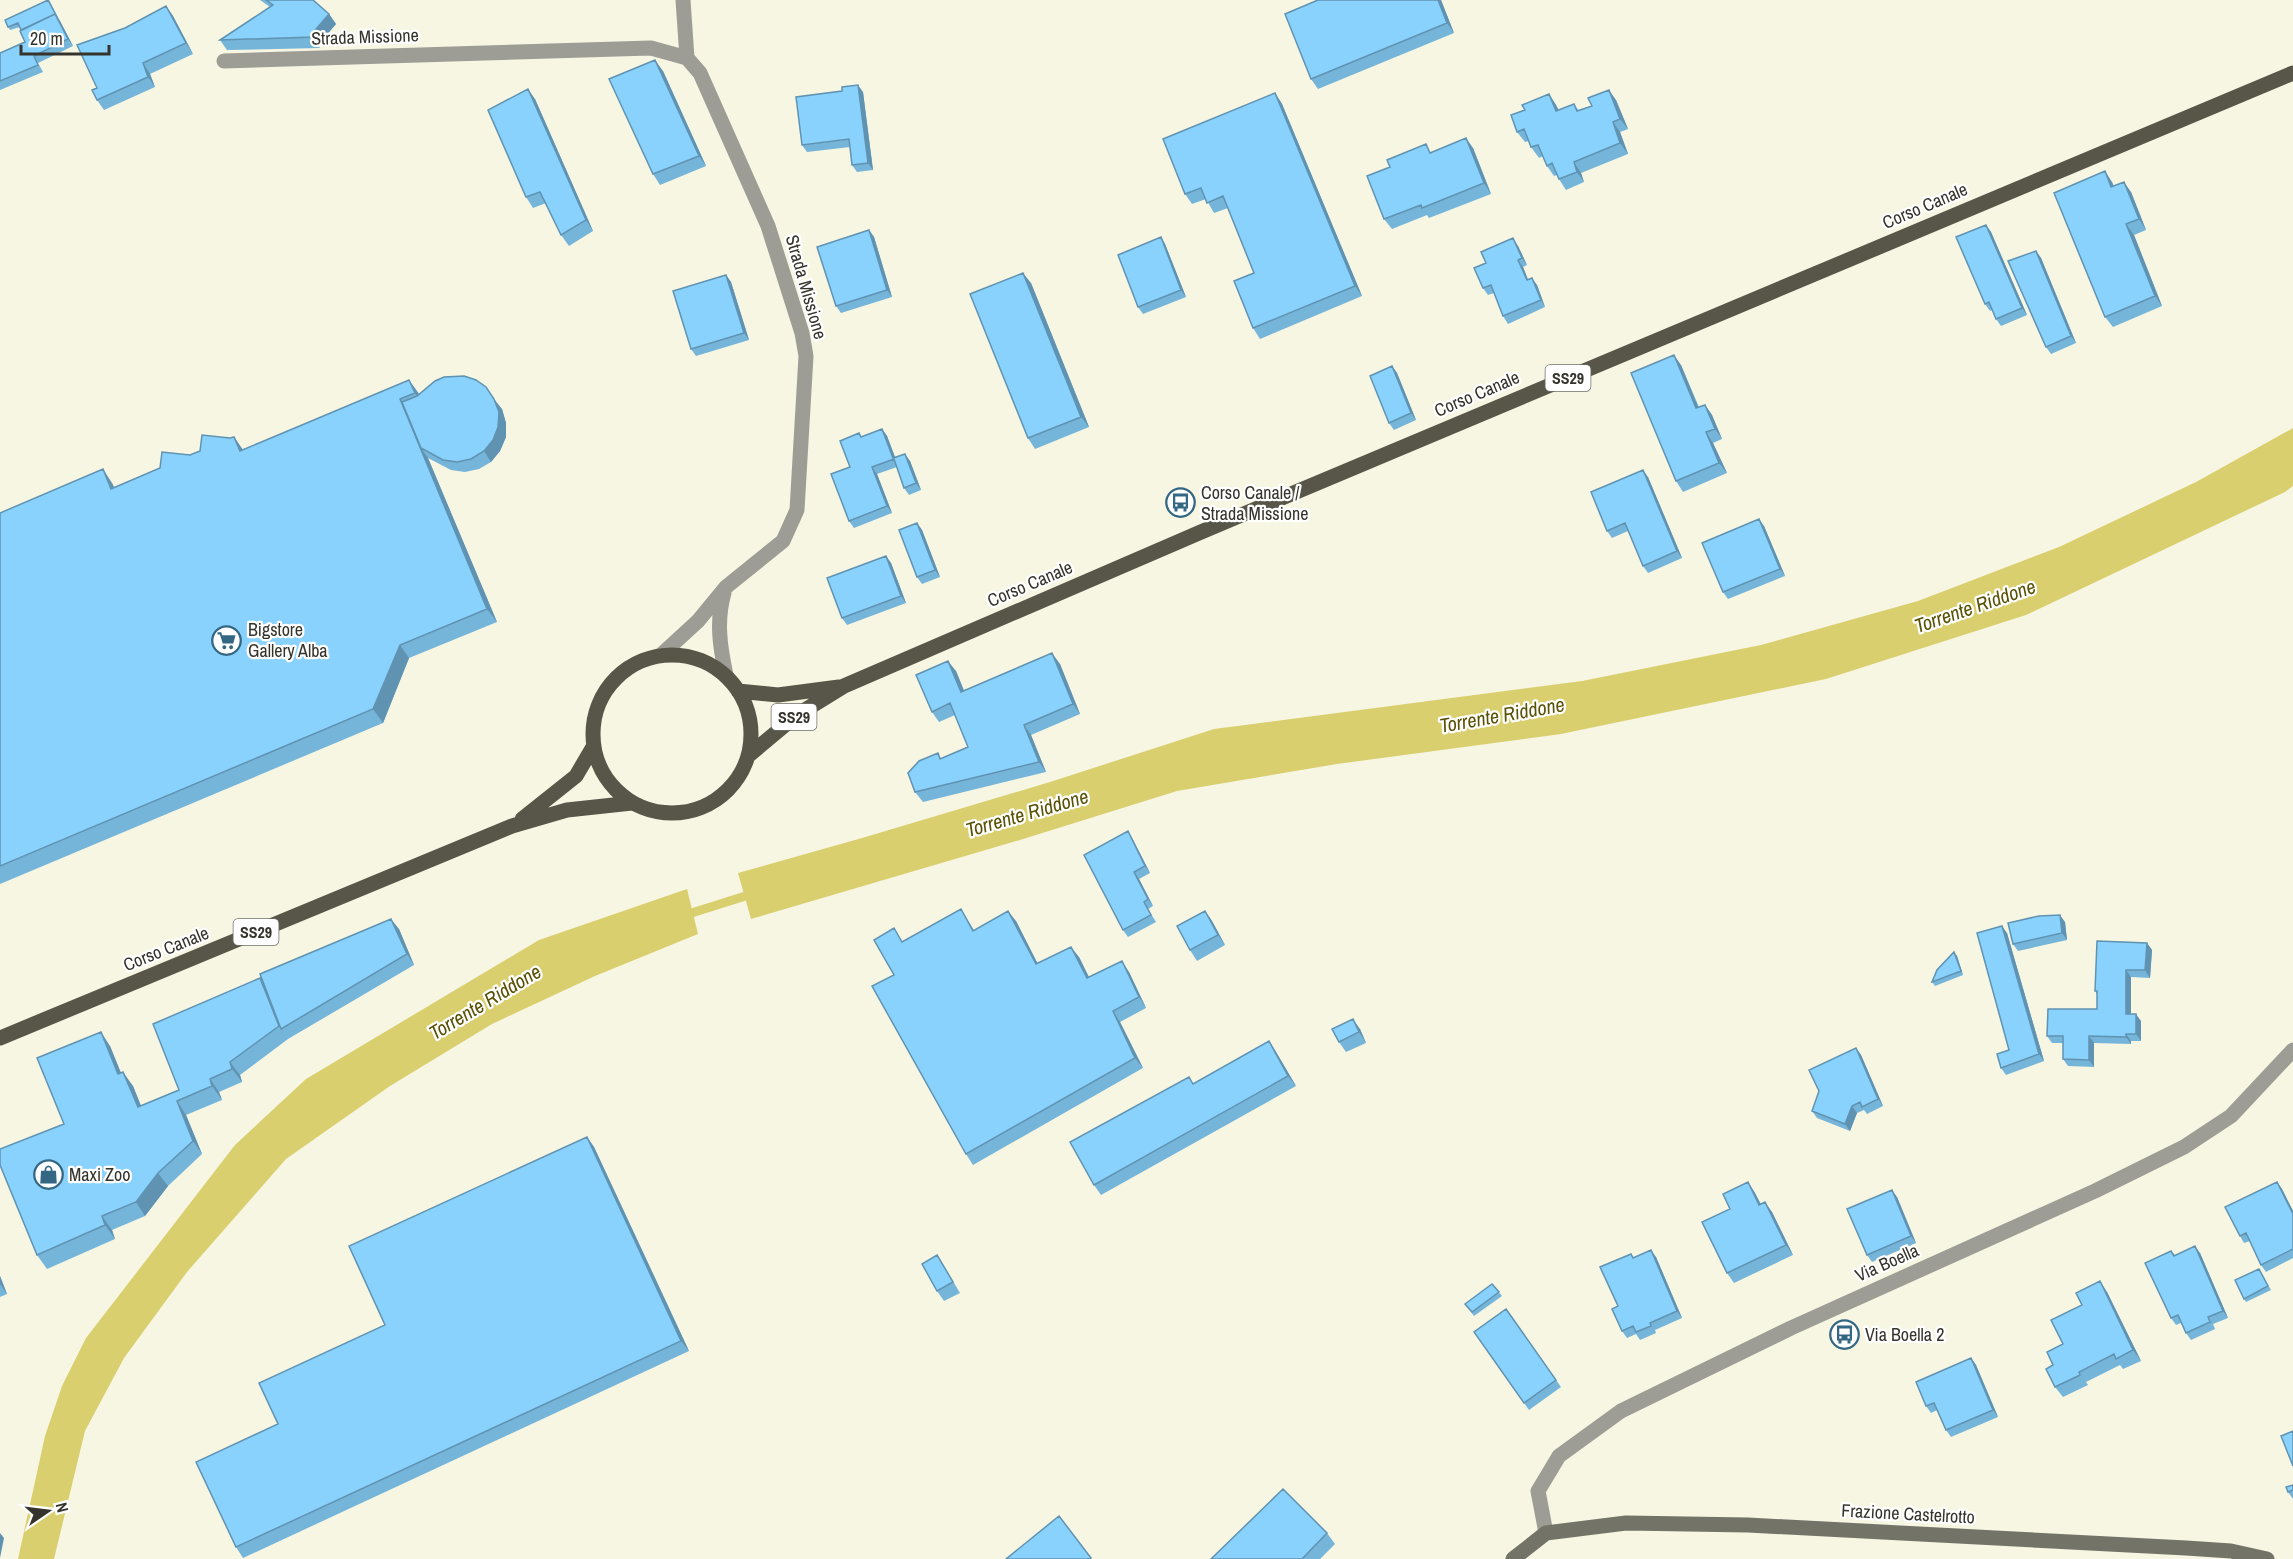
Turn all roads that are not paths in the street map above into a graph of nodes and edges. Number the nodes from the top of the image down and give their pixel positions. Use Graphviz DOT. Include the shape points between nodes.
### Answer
graph roads {
  1 [pos="683,0"];
  2 [pos="687,58"];
  3 [pos="224,61"];
  4 [pos="2293,73"];
  5 [pos="726,587"];
  6 [pos="661,655"];
  7 [pos="726,675"];
  8 [pos="844,686"];
  9 [pos="738,691"];
  10 [pos="593,747"];
  11 [pos="748,756"];
  12 [pos="632,803"];
  13 [pos="512,826"];
  14 [pos="0,1038"];
  15 [pos="2293,1050"];
  16 [pos="1546,1533"];
  17 [pos="1513,1559"];
  18 [pos="2267,1559"];
  1 -- 2 [label="street"];
  2 -- 3 [label="street, Strada Missione" via="651,48"];
  2 -- 5 [label="street, Strada Missione" via="700,73 768,226 806,356 797,510 783,541"];
  4 -- 8 [label="main road, Corso Canale / SS29" via="1212,527"];
  5 -- 6 [label="street, Strada Missione" via="698,621"];
  5 -- 7 [label="street" via="720,606 719,638"];
  6 -- 7 [label="main road, Corso Canale" via="684,655 706,662"];
  6 -- 10 [label="main road, Corso Canale" via="626,668 605,690 594,717"];
  7 -- 9 [label="main road, Corso Canale"];
  8 -- 9 [label="main road, Corso Canale / SS29" via="778,695"];
  8 -- 11 [label="main road, Corso Canale / SS29" via="797,715"];
  9 -- 11 [label="main road, Corso Canale" via="748,711"];
  10 -- 12 [label="main road, Corso Canale" via="600,769 613,788"];
  10 -- 13 [label="main road, Corso Canale" via="576,776"];
  11 -- 12 [label="main road, Corso Canale" via="735,782 718,799 697,810 650,811"];
  12 -- 13 [label="main road, Corso Canale" via="567,810"];
  13 -- 14 [label="main road, Corso Canale / SS29"];
  15 -- 16 [label="street, Via Boella" via="2231,1116 2184,1147 1621,1411 1559,1456 1538,1491"];
  16 -- 17 [label="main road"];
  16 -- 18 [label="main road, Frazione Castelrotto" via="1626,1523 1748,1525 2231,1551"];
}
